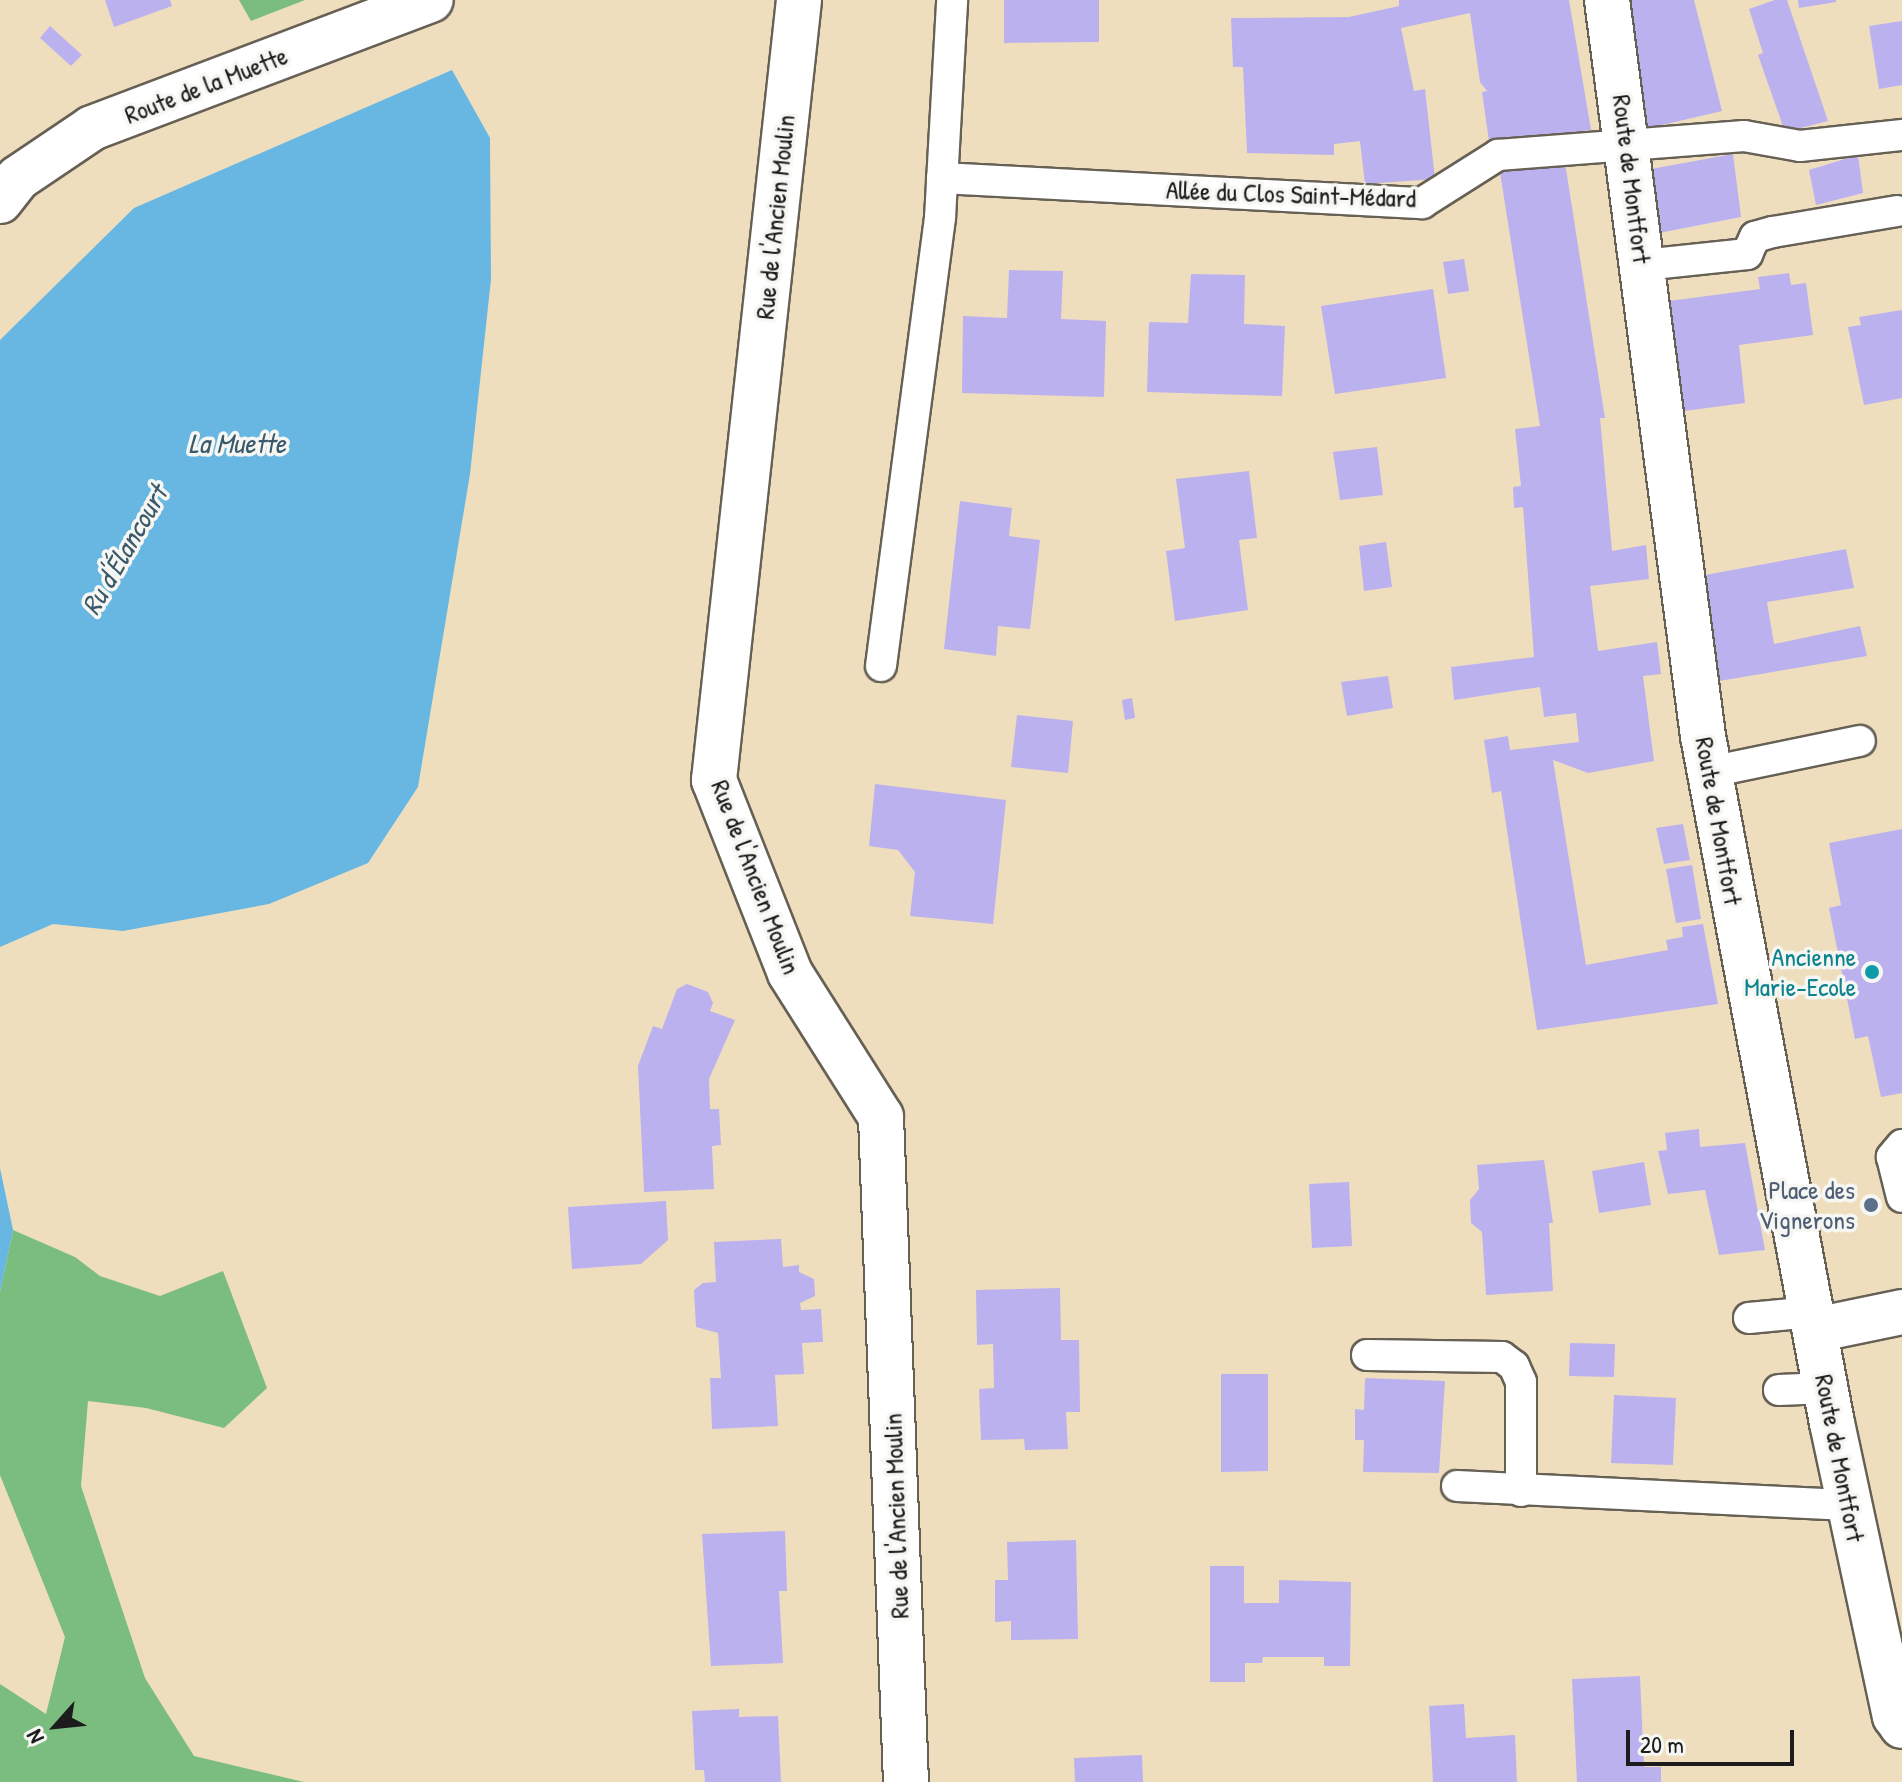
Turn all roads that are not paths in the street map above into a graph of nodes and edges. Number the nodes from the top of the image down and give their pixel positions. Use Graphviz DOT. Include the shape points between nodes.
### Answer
graph roads {
  1 [pos="431,0"];
  2 [pos="799,0"];
  3 [pos="952,0"];
  4 [pos="1607,0"];
  5 [pos="1902,135"];
  6 [pos="1627,147"];
  7 [pos="942,178"];
  8 [pos="0,201"];
  9 [pos="1897,211"];
  10 [pos="1643,265"];
  11 [pos="881,666"];
  12 [pos="1860,741"];
  13 [pos="1710,772"];
  14 [pos="1902,1145"];
  15 [pos="1902,1197"];
  16 [pos="1902,1312"];
  17 [pos="1749,1318"];
  18 [pos="1813,1321"];
  19 [pos="1367,1355"];
  20 [pos="1826,1388"];
  21 [pos="1779,1390"];
  22 [pos="1457,1486"];
  23 [pos="1521,1491"];
  24 [pos="1849,1505"];
  25 [pos="1902,1726"];
  26 [pos="906,1782"];
  1 -- 8 [label="street, Route de la Muette" via="92,128 18,178"];
  2 -- 26 [label="street, Rue de l'Ancien Moulin" via="714,780 790,973 881,1117"];
  3 -- 7 [label="lane"];
  4 -- 6 [label="street, Route de Montfort"];
  5 -- 6 [label="lane, Allée du Clos Saint-Médard" via="1800,146 1744,136"];
  6 -- 7 [label="lane, Allée du Clos Saint-Médard" via="1498,155 1422,203"];
  6 -- 10 [label="street, Route de Montfort"];
  7 -- 11 [label="lane"];
  9 -- 10 [label="lane" via="1755,237 1747,254"];
  10 -- 13 [label="street, Route de Montfort"];
  12 -- 13 [label="lane"];
  13 -- 18 [label="street, Route de Montfort"];
  14 -- 15 [label="lane" via="1892,1157"];
  16 -- 18 [label="street"];
  17 -- 18 [label="lane"];
  18 -- 20 [label="street, Route de Montfort"];
  19 -- 23 [label="lane" via="1502,1357 1514,1366 1521,1382"];
  20 -- 21 [label="lane"];
  20 -- 24 [label="street, Route de Montfort"];
  22 -- 23 [label="lane"];
  23 -- 24 [label="lane"];
  24 -- 25 [label="street, Route de Montfort" via="1895,1716"];
}
